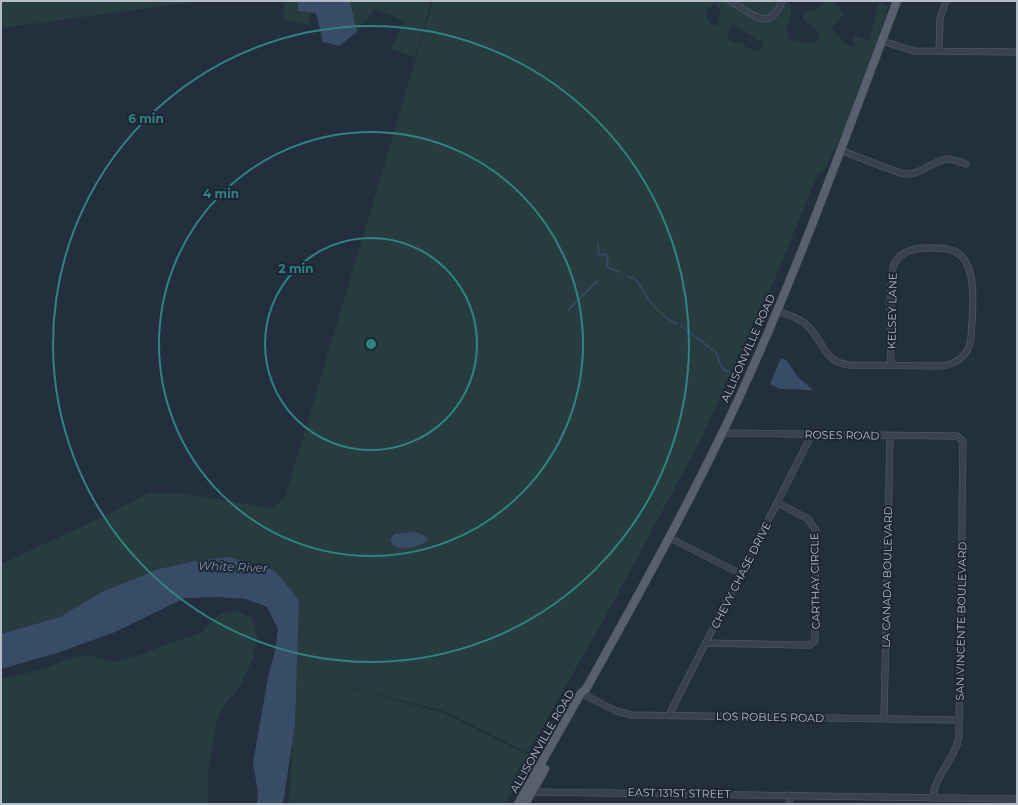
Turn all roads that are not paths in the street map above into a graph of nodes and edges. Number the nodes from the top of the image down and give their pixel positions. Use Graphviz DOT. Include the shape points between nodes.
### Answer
graph roads {
  1 [pos="730,1"];
  2 [pos="782,1"];
  3 [pos="946,1"];
  4 [pos="895,2"];
  5 [pos="882,41"];
  6 [pos="939,51"];
  7 [pos="1017,52"];
  8 [pos="840,150"];
  9 [pos="966,164"];
  10 [pos="777,311"];
  11 [pos="890,365"];
  12 [pos="722,433"];
  13 [pos="812,434"];
  14 [pos="890,436"];
  15 [pos="961,439"];
  16 [pos="778,503"];
  17 [pos="670,538"];
  18 [pos="741,574"];
  19 [pos="706,643"];
  20 [pos="586,692"];
  21 [pos="669,715"];
  22 [pos="884,719"];
  23 [pos="959,720"];
  24 [pos="533,792"];
  25 [pos="789,795"];
  26 [pos="867,797"];
  27 [pos="933,798"];
  28 [pos="1017,799"];
  29 [pos="518,804"];
  30 [pos="525,804"];
  31 [pos="789,804"];
  32 [pos="867,804"];
  1 -- 2 [label="street" via="762,20 768,20 776,15"];
  3 -- 6 [label="street" via="940,23"];
  4 -- 5 [label="main road, ALLISONVILLE ROAD"];
  5 -- 6 [label="street" via="910,50"];
  5 -- 8 [label="main road, ALLISONVILLE ROAD"];
  6 -- 7 [label="street"];
  8 -- 9 [label="street" via="910,175 947,159"];
  8 -- 10 [label="main road, ALLISONVILLE ROAD"];
  10 -- 11 [label="street" via="808,326 827,355 837,363 850,366"];
  10 -- 12 [label="main road, ALLISONVILLE ROAD"];
  11 -- 11 [label="street, KELSEY LANE" via="946,365 959,360 967,352 971,338 971,281 967,262 958,253 950,249 916,248 895,262 892,271"];
  12 -- 13 [label="street, ROSES ROAD"];
  12 -- 17 [label="main road, ALLISONVILLE ROAD"];
  13 -- 14 [label="street, ROSES ROAD"];
  13 -- 16 [label="street, CHEVY CHASE DRIVE"];
  14 -- 15 [label="street, ROSES ROAD" via="954,436"];
  14 -- 22 [label="street, LA CANADA BOULEVARD"];
  15 -- 23 [label="street, SAN VINCENTE BOULEVARD" via="964,446"];
  16 -- 18 [label="street, CHEVY CHASE DRIVE"];
  16 -- 19 [label="street, CARTHAY CIRCLE" via="808,519 816,530 815,641 810,645"];
  17 -- 18 [label="street"];
  17 -- 20 [label="main road, ALLISONVILLE ROAD"];
  18 -- 19 [label="street, CHEVY CHASE DRIVE"];
  19 -- 21 [label="street, CHEVY CHASE DRIVE"];
  20 -- 21 [label="street, LOS ROBLES ROAD" via="622,713"];
  20 -- 24 [label="main road, ALLISONVILLE ROAD"];
  20 -- 29 [label="main road, ALLISONVILLE ROAD" via="581,693"];
  21 -- 22 [label="street, LOS ROBLES ROAD"];
  22 -- 23 [label="street, LOS ROBLES ROAD"];
  23 -- 27 [label="street, SAN VINCENTE BOULEVARD" via="956,750 936,785"];
  24 -- 25 [label="street, EAST 131ST STREET"];
  24 -- 30 [label="main road, ALLISONVILLE ROAD"];
  25 -- 26 [label="street, EAST 131ST STREET"];
  25 -- 31 [label="street"];
  26 -- 27 [label="street, EAST 131ST STREET"];
  26 -- 32 [label="street"];
  27 -- 28 [label="street, EAST 131ST STREET"];
}
